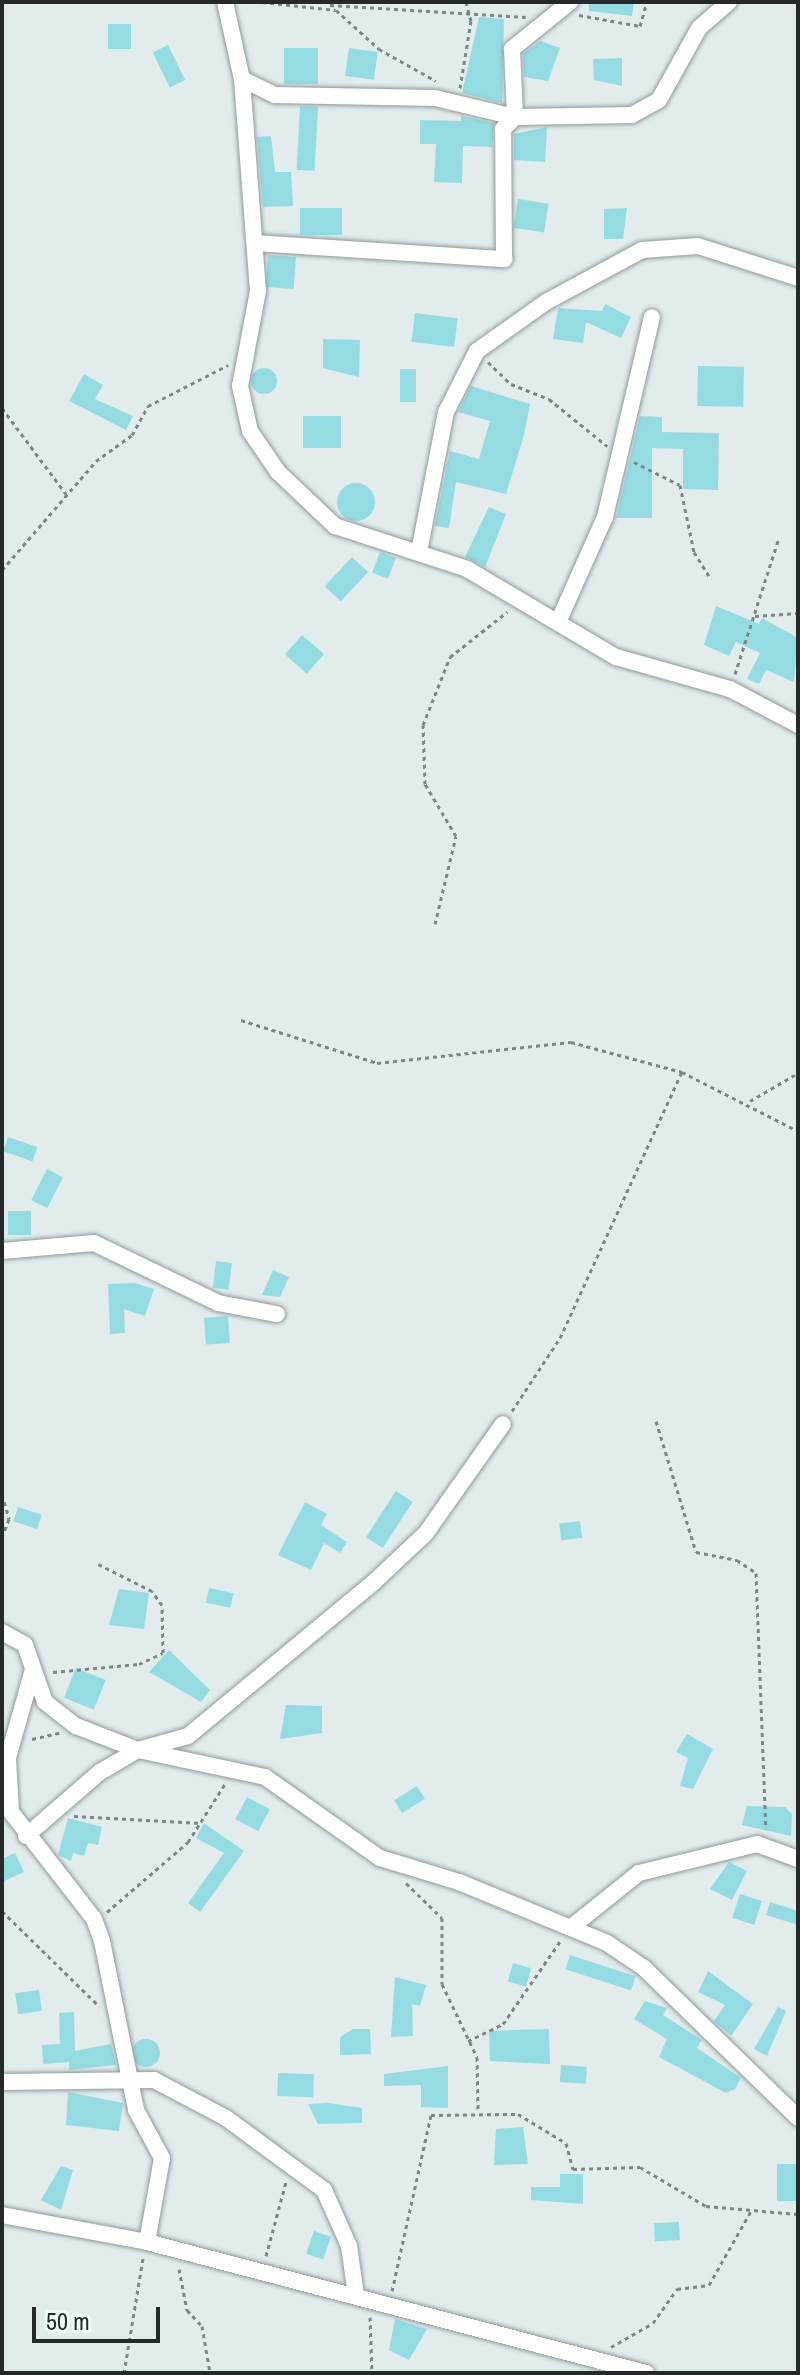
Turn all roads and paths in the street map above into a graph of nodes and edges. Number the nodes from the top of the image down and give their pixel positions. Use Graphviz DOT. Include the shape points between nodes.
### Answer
graph roads {
  1 [pos="225,2"];
  2 [pos="262,2"];
  3 [pos="466,2"];
  4 [pos="647,2"];
  5 [pos="729,2"];
  6 [pos="314,3"];
  7 [pos="326,6"];
  8 [pos="468,10"];
  9 [pos="563,11"];
  10 [pos="242,79"];
  11 [pos="442,83"];
  12 [pos="464,104"];
  13 [pos="515,117"];
  14 [pos="255,243"];
  15 [pos="798,278"];
  16 [pos="652,317"];
  17 [pos="477,351"];
  18 [pos="242,357"];
  19 [pos="2,408"];
  20 [pos="616,453"];
  21 [pos="66,494"];
  22 [pos="779,538"];
  23 [pos="419,552"];
  24 [pos="2,570"];
  25 [pos="711,579"];
  26 [pos="522,599"];
  27 [pos="798,613"];
  28 [pos="754,616"];
  29 [pos="559,620"];
  30 [pos="730,689"];
  31 [pos="798,725"];
  32 [pos="435,924"];
  33 [pos="241,1020"];
  34 [pos="682,1072"];
  35 [pos="798,1073"];
  36 [pos="750,1101"];
  37 [pos="798,1131"];
  38 [pos="2,1251"];
  39 [pos="277,1314"];
  40 [pos="656,1421"];
  41 [pos="503,1424"];
  42 [pos="2,1494"];
  43 [pos="2,1537"];
  44 [pos="98,1564"];
  45 [pos="2,1632"];
  46 [pos="34,1677"];
  47 [pos="83,1729"];
  48 [pos="10,1747"];
  49 [pos="138,1750"];
  50 [pos="234,1767"];
  51 [pos="50,1814"];
  52 [pos="202,1823"];
  53 [pos="26,1836"];
  54 [pos="767,1844"];
  55 [pos="798,1859"];
  56 [pos="400,1878"];
  57 [pos="2,1911"];
  58 [pos="94,1919"];
  59 [pos="574,1925"];
  60 [pos="118,2020"];
  61 [pos="468,2041"];
  62 [pos="131,2077"];
  63 [pos="2,2082"];
  64 [pos="477,2111"];
  65 [pos="798,2118"];
  66 [pos="292,2166"];
  67 [pos="751,2211"];
  68 [pos="798,2214"];
  69 [pos="2,2215"];
  70 [pos="147,2242"];
  71 [pos="172,2248"];
  72 [pos="262,2275"];
  73 [pos="362,2296"];
  74 [pos="388,2302"];
  75 [pos="595,2358"];
  76 [pos="124,2373"];
  77 [pos="210,2373"];
  78 [pos="372,2373"];
  79 [pos="646,2373"];
  1 -- 10 [label="street"];
  2 -- 6 [label="path"];
  3 -- 8 [label="path"];
  4 -- 9 [label="path" via="640,26"];
  5 -- 13 [label="street" via="699,28 647,111"];
  6 -- 7 [label="path"];
  7 -- 8 [label="path"];
  7 -- 11 [label="path" via="379,49"];
  8 -- 9 [label="path"];
  8 -- 12 [label="path"];
  9 -- 13 [label="street" via="523,34 512,49"];
  10 -- 12 [label="street" via="275,95"];
  10 -- 14 [label="street"];
  12 -- 13 [label="street"];
  13 -- 14 [label="street" via="503,129 505,255 499,261"];
  14 -- 18 [label="street" via="258,291"];
  15 -- 17 [label="street" via="698,246 642,250"];
  16 -- 20 [label="street"];
  17 -- 20 [label="path" via="511,384 549,399"];
  17 -- 23 [label="street" via="463,367 441,427"];
  18 -- 21 [label="path" via="164,393 132,435"];
  18 -- 23 [label="street" via="250,431 303,502 335,526"];
  19 -- 21 [label="path"];
  20 -- 25 [label="path" via="680,485 691,545"];
  20 -- 29 [label="street" via="591,559"];
  21 -- 24 [label="path"];
  22 -- 28 [label="path"];
  23 -- 26 [label="street"];
  26 -- 29 [label="street"];
  26 -- 32 [label="path" via="450,657 423,725 425,784 456,836"];
  27 -- 28 [label="path"];
  28 -- 30 [label="path"];
  29 -- 30 [label="street" via="616,657"];
  30 -- 31 [label="street"];
  33 -- 34 [label="path" via="353,1060 407,1063 571,1042"];
  34 -- 36 [label="path"];
  34 -- 41 [label="path" via="560,1338"];
  35 -- 36 [label="path"];
  36 -- 37 [label="path"];
  38 -- 39 [label="street" via="94,1243 218,1303"];
  40 -- 54 [label="path" via="696,1552 737,1560 756,1573"];
  41 -- 49 [label="street" via="426,1533 374,1582 188,1736"];
  42 -- 43 [label="path" via="9,1519"];
  44 -- 46 [label="path" via="152,1591 162,1605 163,1653 139,1664 84,1664"];
  45 -- 46 [label="street" via="25,1645"];
  46 -- 47 [label="street" via="45,1702"];
  46 -- 48 [label="street"];
  47 -- 48 [label="path"];
  47 -- 49 [label="street"];
  48 -- 53 [label="street" via="11,1812"];
  49 -- 50 [label="street"];
  49 -- 51 [label="street"];
  50 -- 52 [label="path"];
  50 -- 59 [label="street" via="265,1777 380,1858"];
  51 -- 52 [label="path"];
  51 -- 53 [label="street"];
  52 -- 58 [label="path" via="157,1872"];
  53 -- 58 [label="street"];
  54 -- 55 [label="street"];
  54 -- 59 [label="street" via="639,1873"];
  56 -- 61 [label="path" via="442,1918 442,1984"];
  57 -- 60 [label="path" via="81,1994"];
  58 -- 60 [label="street"];
  59 -- 61 [label="path" via="503,2024"];
  59 -- 65 [label="street" via="644,1968"];
  60 -- 62 [label="street"];
  61 -- 64 [label="path" via="477,2057"];
  62 -- 63 [label="street"];
  62 -- 66 [label="street" via="163,2082"];
  62 -- 70 [label="street" via="136,2110 162,2162"];
  64 -- 67 [label="path" via="518,2114 566,2143 573,2169 640,2167 691,2200"];
  64 -- 74 [label="path" via="426,2120"];
  66 -- 72 [label="path"];
  66 -- 73 [label="street" via="329,2197"];
  67 -- 68 [label="path"];
  67 -- 75 [label="path" via="709,2285 677,2289 653,2323"];
  69 -- 70 [label="street"];
  70 -- 71 [label="street"];
  70 -- 76 [label="path"];
  71 -- 72 [label="street"];
  71 -- 77 [label="path" via="187,2310 202,2326"];
  72 -- 73 [label="street"];
  73 -- 74 [label="street"];
  73 -- 78 [label="path"];
  74 -- 75 [label="street"];
  75 -- 79 [label="street"];
}
